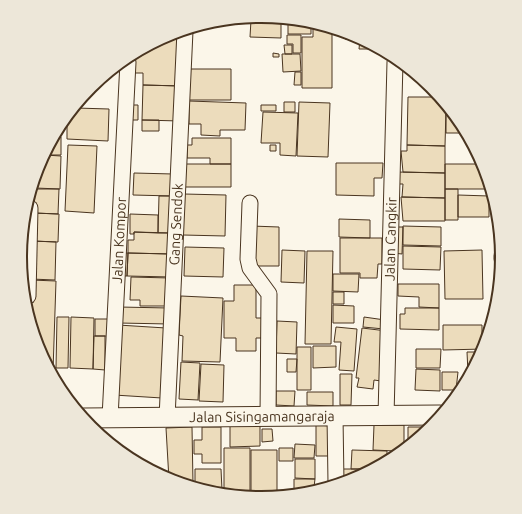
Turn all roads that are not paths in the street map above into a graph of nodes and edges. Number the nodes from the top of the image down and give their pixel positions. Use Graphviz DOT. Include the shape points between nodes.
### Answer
graph roads {
  1 [pos="185,35"];
  2 [pos="128,64"];
  3 [pos="395,65"];
  4 [pos="250,203"];
  5 [pos="30,221"];
  6 [pos="28,278"];
  7 [pos="433,415"];
  8 [pos="335,416"];
  9 [pos="386,416"];
  10 [pos="268,417"];
  11 [pos="92,418"];
  12 [pos="110,418"];
  13 [pos="167,418"];
  14 [pos="336,479"];
  1 -- 13 [label="street, Gang Sendok"];
  2 -- 12 [label="street, Jalan Kompor"];
  3 -- 9 [label="street, Jalan Cangkir"];
  4 -- 10 [label="street" via="250,268 269,294"];
  5 -- 6 [label="street"];
  7 -- 9 [label="street, Jalan Sisingamangaraja"];
  8 -- 9 [label="street, Jalan Sisingamangaraja"];
  8 -- 10 [label="street, Jalan Sisingamangaraja"];
  8 -- 14 [label="street"];
  10 -- 13 [label="street, Jalan Sisingamangaraja"];
  11 -- 12 [label="street, Jalan Sisingamangaraja"];
  12 -- 13 [label="street, Jalan Sisingamangaraja"];
}
